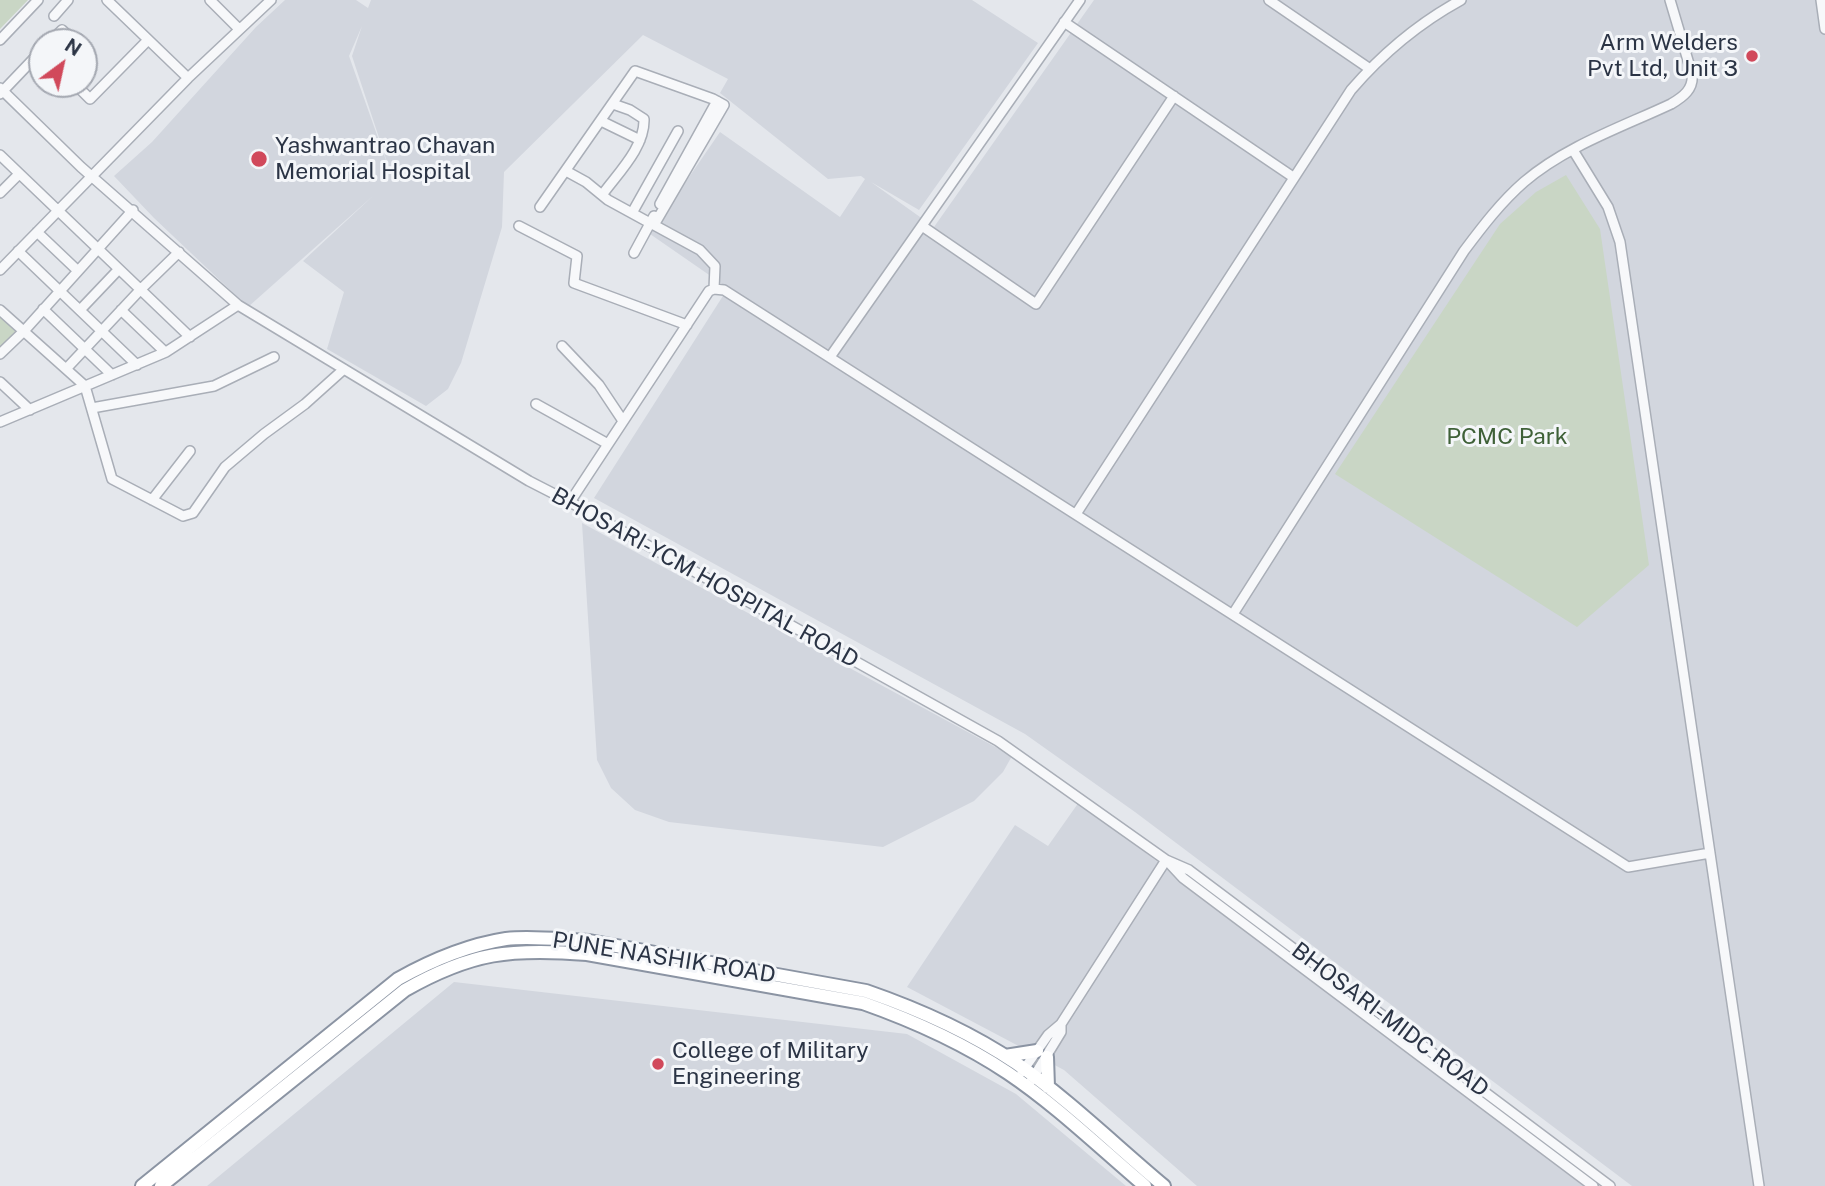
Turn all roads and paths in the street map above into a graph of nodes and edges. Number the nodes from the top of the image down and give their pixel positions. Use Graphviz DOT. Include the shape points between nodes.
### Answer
graph roads {
  1 [pos="38,0"];
  2 [pos="68,0"];
  3 [pos="107,0"];
  4 [pos="210,0"];
  5 [pos="271,0"];
  6 [pos="1080,0"];
  7 [pos="1269,0"];
  8 [pos="1461,0"];
  9 [pos="1670,0"];
  10 [pos="1821,0"];
  11 [pos="54,16"];
  12 [pos="1065,22"];
  13 [pos="239,29"];
  14 [pos="1825,29"];
  15 [pos="0,40"];
  16 [pos="148,40"];
  17 [pos="28,65"];
  18 [pos="1370,69"];
  19 [pos="188,78"];
  20 [pos="1,91"];
  21 [pos="98,91"];
  22 [pos="1174,96"];
  23 [pos="612,104"];
  24 [pos="601,121"];
  25 [pos="678,131"];
  26 [pos="640,140"];
  27 [pos="1573,150"];
  28 [pos="0,155"];
  29 [pos="566,171"];
  30 [pos="19,174"];
  31 [pos="93,175"];
  32 [pos="1293,177"];
  33 [pos="0,193"];
  34 [pos="602,195"];
  35 [pos="540,207"];
  36 [pos="57,211"];
  37 [pos="133,211"];
  38 [pos="632,213"];
  39 [pos="652,224"];
  40 [pos="519,226"];
  41 [pos="922,226"];
  42 [pos="37,232"];
  43 [pos="97,249"];
  44 [pos="18,251"];
  45 [pos="179,252"];
  46 [pos="636,255"];
  47 [pos="119,269"];
  48 [pos="0,270"];
  49 [pos="78,271"];
  50 [pos="141,289"];
  51 [pos="714,289"];
  52 [pos="61,291"];
  53 [pos="238,304"];
  54 [pos="43,309"];
  55 [pos="0,310"];
  56 [pos="80,310"];
  57 [pos="121,310"];
  58 [pos="687,325"];
  59 [pos="24,331"];
  60 [pos="102,331"];
  61 [pos="190,337"];
  62 [pos="562,346"];
  63 [pos="85,349"];
  64 [pos="165,352"];
  65 [pos="0,354"];
  66 [pos="830,357"];
  67 [pos="274,358"];
  68 [pos="137,365"];
  69 [pos="66,369"];
  70 [pos="344,369"];
  71 [pos="112,375"];
  72 [pos="0,382"];
  73 [pos="85,386"];
  74 [pos="536,404"];
  75 [pos="92,408"];
  76 [pos="30,410"];
  77 [pos="623,421"];
  78 [pos="0,422"];
  79 [pos="608,444"];
  80 [pos="190,451"];
  81 [pos="152,500"];
  82 [pos="570,502"];
  83 [pos="1076,514"];
  84 [pos="1233,614"];
  85 [pos="1710,853"];
  86 [pos="1166,860"];
  87 [pos="1042,1054"];
  88 [pos="1004,1056"];
  89 [pos="1025,1078"];
  90 [pos="1048,1087"];
  91 [pos="194,1151"];
  92 [pos="142,1186"];
  93 [pos="161,1186"];
  94 [pos="1145,1186"];
  95 [pos="1164,1186"];
  96 [pos="1593,1186"];
  97 [pos="1610,1186"];
  98 [pos="1759,1186"];
  1 -- 15 [label="street"];
  2 -- 11 [label="street"];
  3 -- 16 [label="street"];
  4 -- 13 [label="street"];
  5 -- 13 [label="street"];
  6 -- 12 [label="street"];
  7 -- 18 [label="street"];
  8 -- 18 [label="street" via="1411,33"];
  9 -- 27 [label="street" via="1689,56 1690,87 1671,104"];
  10 -- 14 [label="street"];
  12 -- 22 [label="street"];
  12 -- 41 [label="street"];
  13 -- 19 [label="street"];
  16 -- 19 [label="street"];
  16 -- 21 [label="street"];
  17 -- 20 [label="street"];
  18 -- 32 [label="street"];
  19 -- 31 [label="street"];
  20 -- 31 [label="street"];
  22 -- 32 [label="street"];
  22 -- 41 [label="street" via="1036,303"];
  23 -- 24 [label="street"];
  23 -- 26 [label="street" via="644,119"];
  23 -- 39 [label="street" via="635,71 724,105"];
  24 -- 26 [label="street"];
  24 -- 29 [label="street"];
  25 -- 38 [label="street"];
  26 -- 34 [label="street"];
  27 -- 84 [label="street" via="1509,196 1471,242"];
  27 -- 85 [label="street" via="1608,207 1620,242"];
  28 -- 30 [label="street"];
  29 -- 34 [label="street"];
  29 -- 35 [label="street"];
  30 -- 33 [label="street"];
  30 -- 36 [label="street"];
  31 -- 36 [label="street"];
  31 -- 37 [label="street, BHOSARI-YCM HOSPITAL ROAD"];
  32 -- 83 [label="street"];
  34 -- 38 [label="street"];
  36 -- 42 [label="street"];
  36 -- 43 [label="street"];
  37 -- 43 [label="street"];
  37 -- 45 [label="street, BHOSARI-YCM HOSPITAL ROAD"];
  38 -- 39 [label="street"];
  39 -- 46 [label="street"];
  39 -- 51 [label="street" via="700,250 715,266"];
  40 -- 58 [label="street" via="577,256 574,284"];
  41 -- 66 [label="street"];
  42 -- 44 [label="street"];
  42 -- 49 [label="street"];
  43 -- 47 [label="street"];
  43 -- 49 [label="street"];
  44 -- 48 [label="street"];
  44 -- 52 [label="street"];
  45 -- 50 [label="street"];
  45 -- 53 [label="street, BHOSARI-YCM HOSPITAL ROAD"];
  47 -- 50 [label="street"];
  47 -- 56 [label="street"];
  49 -- 52 [label="street"];
  50 -- 57 [label="street"];
  50 -- 61 [label="street"];
  51 -- 58 [label="street"];
  51 -- 66 [label="street" via="728,292"];
  52 -- 54 [label="street"];
  52 -- 56 [label="street"];
  53 -- 61 [label="street"];
  53 -- 70 [label="street, BHOSARI-YCM HOSPITAL ROAD"];
  54 -- 59 [label="street"];
  54 -- 63 [label="street"];
  55 -- 59 [label="street"];
  56 -- 60 [label="street"];
  57 -- 60 [label="street"];
  57 -- 64 [label="street"];
  58 -- 77 [label="street"];
  59 -- 65 [label="street"];
  59 -- 69 [label="street"];
  60 -- 63 [label="street"];
  60 -- 68 [label="street"];
  61 -- 64 [label="street"];
  62 -- 77 [label="street" via="599,385"];
  63 -- 69 [label="street"];
  63 -- 71 [label="street"];
  64 -- 68 [label="street"];
  66 -- 83 [label="street"];
  67 -- 75 [label="street" via="214,386"];
  68 -- 71 [label="street"];
  69 -- 73 [label="street"];
  70 -- 81 [label="street" via="225,467 190,515 183,516"];
  70 -- 82 [label="street, BHOSARI-YCM HOSPITAL ROAD"];
  71 -- 73 [label="street"];
  72 -- 76 [label="street"];
  73 -- 75 [label="street"];
  73 -- 76 [label="street"];
  74 -- 79 [label="street"];
  75 -- 81 [label="street" via="112,480"];
  76 -- 78 [label="street"];
  77 -- 79 [label="street"];
  79 -- 82 [label="street"];
  80 -- 81 [label="street"];
  82 -- 86 [label="street, BHOSARI-YCM HOSPITAL ROAD" via="998,741"];
  83 -- 84 [label="street"];
  84 -- 85 [label="street" via="1628,867"];
  85 -- 98 [label="street"];
  86 -- 87 [label="street" via="1061,1024 1061,1032"];
  86 -- 96 [label="street, BHOSARI-MIDC ROAD" via="1182,878"];
  86 -- 97 [label="street, BHOSARI-MIDC ROAD" via="1189,870"];
  87 -- 88 [label="highway"];
  87 -- 89 [label="street"];
  87 -- 90 [label="highway"];
  88 -- 89 [label="highway, PUNE NASHIK ROAD"];
  88 -- 91 [label="highway, PUNE NASHIK ROAD" via="925,1013 866,991 589,942 506,939 462,949 398,979"];
  89 -- 90 [label="highway, PUNE NASHIK ROAD"];
  89 -- 91 [label="highway, PUNE NASHIK ROAD" via="920,1024 863,1003 587,954 508,952 466,961 405,990"];
  89 -- 94 [label="highway, PUNE NASHIK ROAD"];
  90 -- 95 [label="highway, PUNE NASHIK ROAD"];
  91 -- 92 [label="highway, PUNE NASHIK ROAD"];
  91 -- 93 [label="highway, PUNE NASHIK ROAD"];
}
